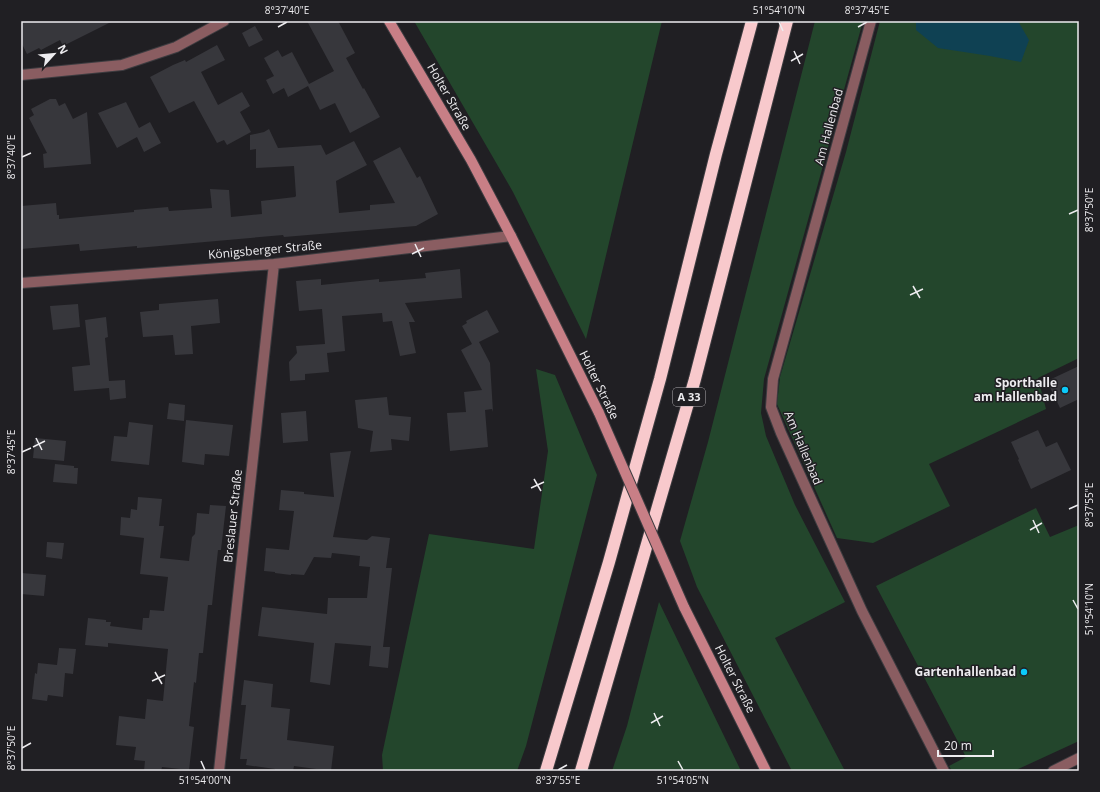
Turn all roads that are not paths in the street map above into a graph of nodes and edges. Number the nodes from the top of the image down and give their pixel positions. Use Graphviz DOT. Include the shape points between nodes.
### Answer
graph roads {
  1 [pos="224,21"];
  2 [pos="389,21"];
  3 [pos="752,21"];
  4 [pos="787,21"];
  5 [pos="871,21"];
  6 [pos="21,75"];
  7 [pos="511,236"];
  8 [pos="274,264"];
  9 [pos="21,283"];
  10 [pos="1079,758"];
  11 [pos="219,771"];
  12 [pos="546,771"];
  13 [pos="581,771"];
  14 [pos="766,771"];
  15 [pos="944,771"];
  16 [pos="1053,771"];
  1 -- 6 [label="street" via="176,47 122,65"];
  2 -- 7 [label="street, Holter Straße" via="471,160"];
  3 -- 12 [label="highway, A 33" via="656,394"];
  4 -- 13 [label="highway, A 33" via="695,379"];
  5 -- 15 [label="street, Am Hallenbad" via="773,379 771,407 862,611"];
  7 -- 8 [label="street, Königsberger Straße"];
  7 -- 14 [label="street, Holter Straße, bridge" via="598,413 684,607"];
  8 -- 9 [label="street, Königsberger Straße"];
  8 -- 11 [label="street, Breslauer Straße"];
  10 -- 16 [label="street"];
}
